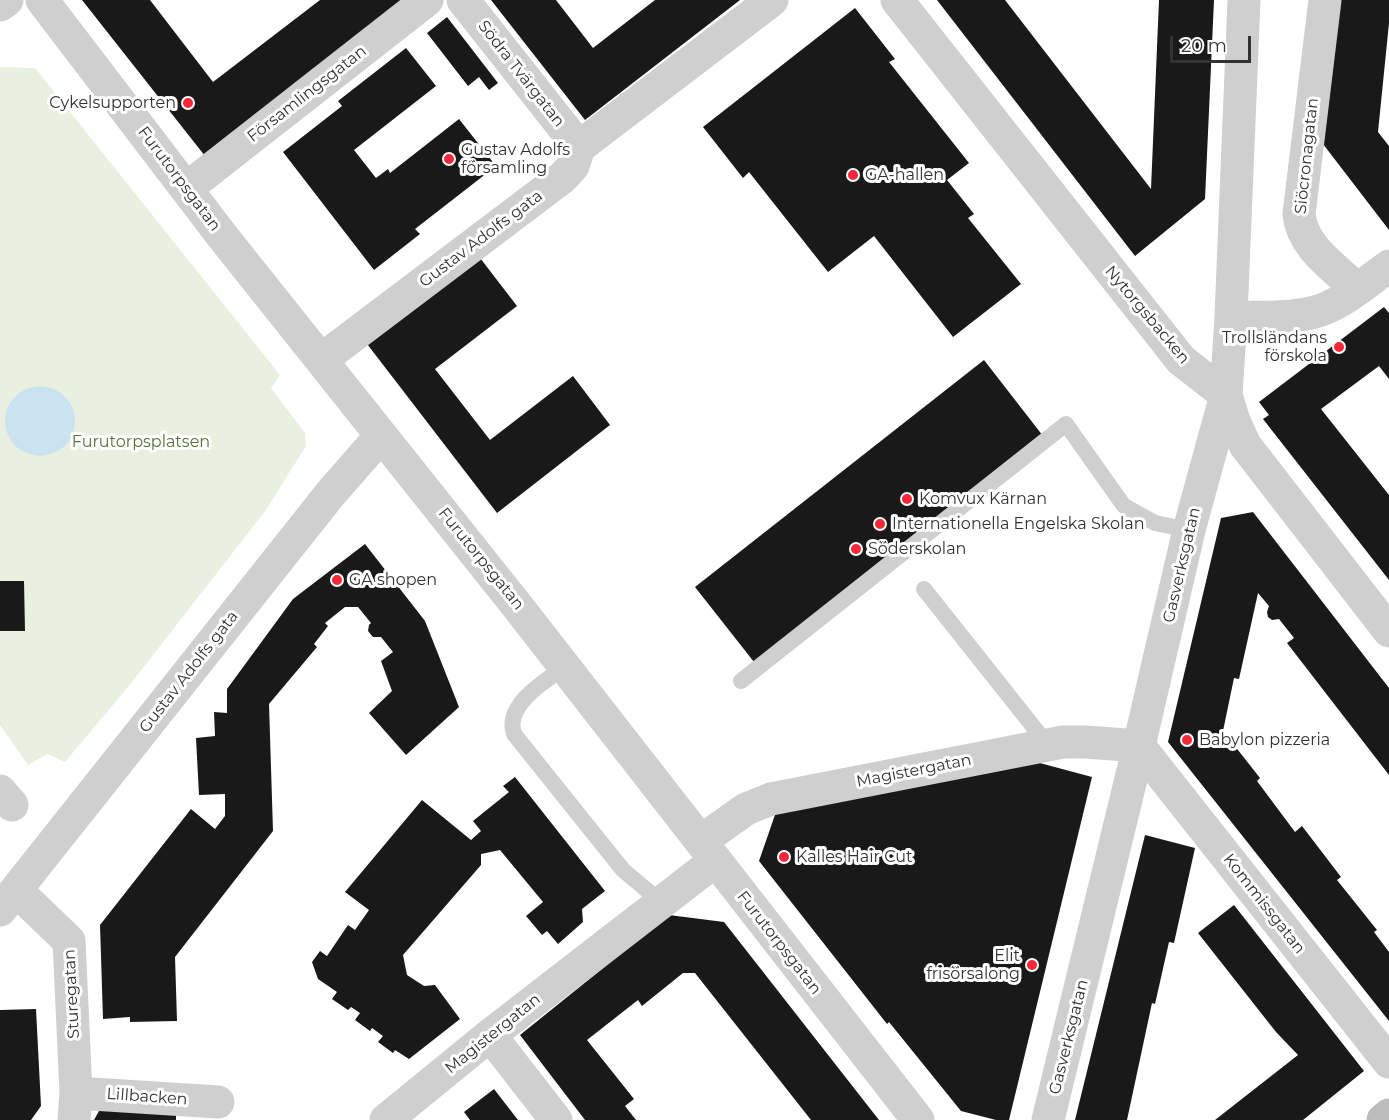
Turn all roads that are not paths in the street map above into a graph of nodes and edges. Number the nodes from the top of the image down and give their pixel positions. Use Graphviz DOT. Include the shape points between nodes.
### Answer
graph roads {
  1 [pos="7,0"];
  2 [pos="42,0"];
  3 [pos="427,0"];
  4 [pos="463,0"];
  5 [pos="772,0"];
  6 [pos="897,0"];
  7 [pos="1244,0"];
  8 [pos="1325,0"];
  9 [pos="0,5"];
  10 [pos="579,147"];
  11 [pos="187,188"];
  12 [pos="1389,266"];
  13 [pos="1357,289"];
  14 [pos="1232,317"];
  15 [pos="321,360"];
  16 [pos="1226,394"];
  17 [pos="381,436"];
  18 [pos="1189,530"];
  19 [pos="924,589"];
  20 [pos="1389,631"];
  21 [pos="565,667"];
  22 [pos="741,681"];
  23 [pos="1050,745"];
  24 [pos="1140,746"];
  25 [pos="708,851"];
  26 [pos="8,900"];
  27 [pos="661,902"];
  28 [pos="490,1035"];
  29 [pos="1389,1062"];
  30 [pos="218,1102"];
  31 [pos="75,1106"];
  32 [pos="1389,1115"];
  33 [pos="386,1120"];
  34 [pos="556,1120"];
  35 [pos="918,1120"];
  36 [pos="1048,1120"];
  37 [pos="1383,1120"];
  1 -- 9 [label="street"];
  2 -- 11 [label="street, Furutorpsgatan"];
  3 -- 11 [label="street, Församlingsgatan"];
  4 -- 10 [label="street, Södra Tvärgatan"];
  5 -- 10 [label="street, Gustav Adolfs gata"];
  6 -- 16 [label="street, Nytorgsbacken" via="1181,360"];
  7 -- 14 [label="street, Gasverksgatan"];
  8 -- 13 [label="street, Siöcronagatan" via="1300,225 1310,244"];
  10 -- 15 [label="street, Gustav Adolfs gata" via="573,166 563,177"];
  11 -- 15 [label="street, Furutorpsgatan"];
  12 -- 13 [label="street"];
  13 -- 14 [label="street" via="1317,312"];
  14 -- 16 [label="street, Gasverksgatan"];
  15 -- 17 [label="street, Furutorpsgatan"];
  16 -- 18 [label="street, Gasverksgatan"];
  16 -- 20 [label="street" via="1245,445"];
  17 -- 21 [label="street, Furutorpsgatan"];
  17 -- 26 [label="street, Gustav Adolfs gata" via="331,493"];
  18 -- 22 [label="lane" via="1155,523 1124,506 1066,424"];
  18 -- 24 [label="street, Gasverksgatan"];
  19 -- 23 [label="lane"];
  21 -- 25 [label="street, Furutorpsgatan"];
  21 -- 27 [label="lane" via="517,708 512,718 514,734 623,870"];
  23 -- 24 [label="street, Magistergatan" via="1074,741"];
  23 -- 25 [label="street, Magistergatan" via="764,801 746,809"];
  24 -- 29 [label="street, Kommissgatan"];
  24 -- 36 [label="street, Gasverksgatan"];
  25 -- 27 [label="street, Magistergatan"];
  25 -- 35 [label="street, Furutorpsgatan"];
  26 -- 31 [label="street, Sturegatan" via="69,941"];
  27 -- 28 [label="street, Magistergatan"];
  28 -- 33 [label="street, Magistergatan"];
  28 -- 34 [label="street"];
  30 -- 31 [label="street, Lillbacken"];
  32 -- 37 [label="main road"];
}
